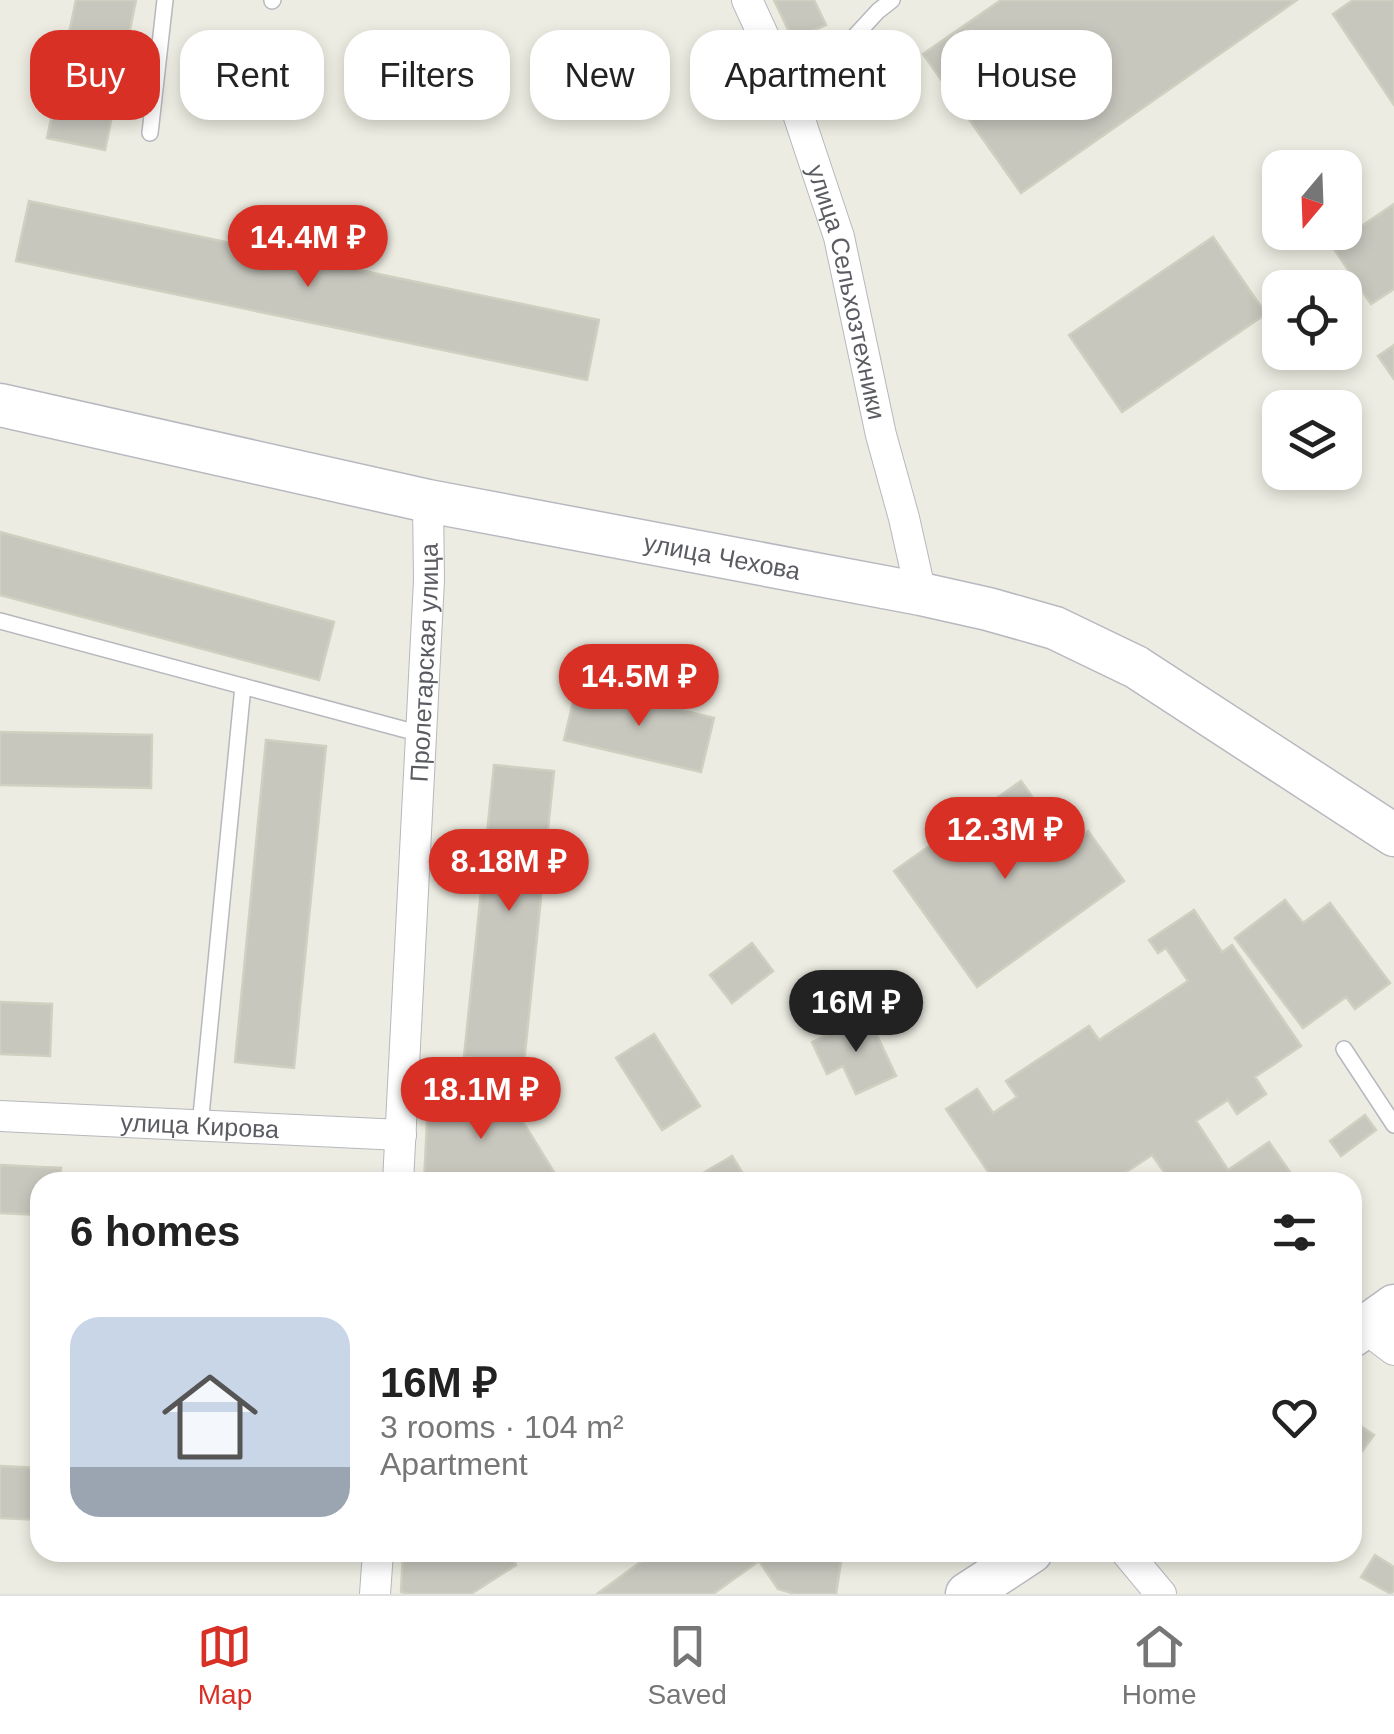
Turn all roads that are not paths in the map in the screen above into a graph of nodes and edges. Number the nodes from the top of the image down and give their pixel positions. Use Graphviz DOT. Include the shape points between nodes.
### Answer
graph roads {
  1 [pos="165,0"];
  2 [pos="748,0"];
  3 [pos="892,0"];
  4 [pos="762,30"];
  5 [pos="860,30"];
  6 [pos="800,120"];
  7 [pos="150,133"];
  8 [pos="0,406"];
  9 [pos="428,501"];
  10 [pos="921,594"];
  11 [pos="0,621"];
  12 [pos="243,686"];
  13 [pos="421,734"];
  14 [pos="1394,835"];
  15 [pos="1344,1049"];
  16 [pos="0,1116"];
  17 [pos="1394,1125"];
  18 [pos="200,1126"];
  19 [pos="401,1135"];
  20 [pos="399,1172"];
  21 [pos="377,1562"];
  22 [pos="1016,1562"];
  23 [pos="1134,1562"];
  24 [pos="375,1594"];
  25 [pos="966,1594"];
  26 [pos="1161,1594"];
  1 -- 7 [label="lane"];
  2 -- 4 [label="street, улица Сельхозтехники"];
  3 -- 5 [label="lane"];
  6 -- 10 [label="street, улица Сельхозтехники" via="838,237"];
  8 -- 9 [label="main road, улица Чехова"];
  9 -- 10 [label="main road, улица Чехова"];
  9 -- 13 [label="street, Пролетарская улица"];
  10 -- 14 [label="main road, улица Чехова" via="1055,628 1136,666"];
  11 -- 12 [label="lane"];
  12 -- 13 [label="lane"];
  12 -- 18 [label="lane"];
  13 -- 19 [label="street, Пролетарская улица"];
  15 -- 17 [label="lane"];
  16 -- 18 [label="street, улица Кирова"];
  18 -- 19 [label="street, улица Кирова"];
  19 -- 20 [label="street, Пролетарская улица"];
  21 -- 24 [label="street"];
  22 -- 25 [label="main road"];
  23 -- 26 [label="street"];
}
